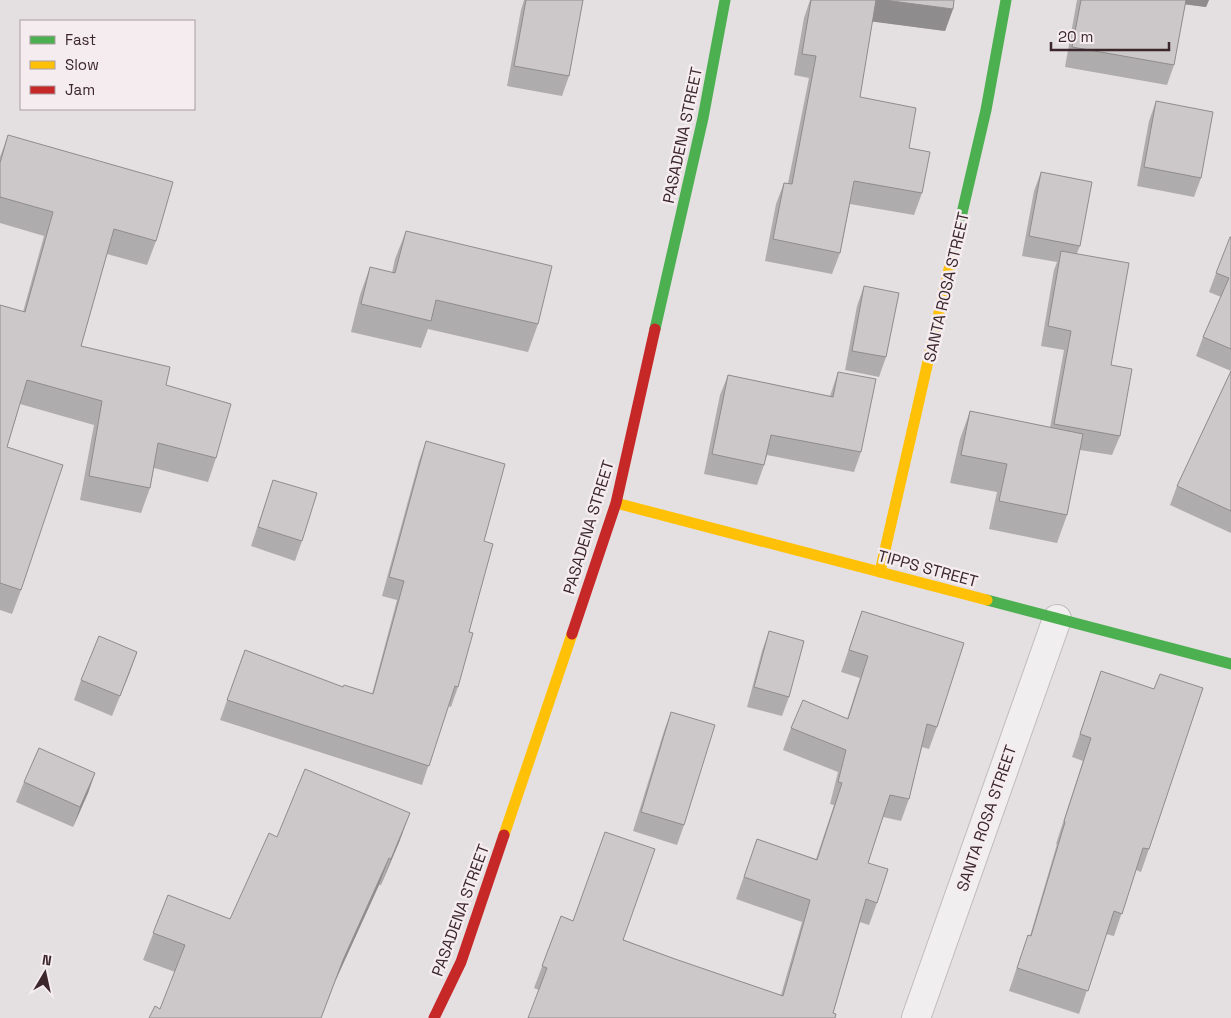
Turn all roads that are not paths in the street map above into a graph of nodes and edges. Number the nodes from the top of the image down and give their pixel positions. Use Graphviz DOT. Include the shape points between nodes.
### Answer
graph roads {
  1 [pos="725,0"];
  2 [pos="1006,0"];
  3 [pos="616,503"];
  4 [pos="880,572"];
  5 [pos="1057,619"];
  6 [pos="1231,664"];
  7 [pos="434,1018"];
  8 [pos="916,1018"];
  1 -- 3 [label="street, PASADENA STREET" via="703,118"];
  2 -- 4 [label="street, SANTA ROSA STREET" via="986,110"];
  3 -- 4 [label="street, TIPPS STREET"];
  3 -- 7 [label="street, PASADENA STREET" via="461,962"];
  4 -- 5 [label="street, TIPPS STREET"];
  5 -- 6 [label="street, TIPPS STREET"];
  5 -- 8 [label="street, SANTA ROSA STREET"];
}
